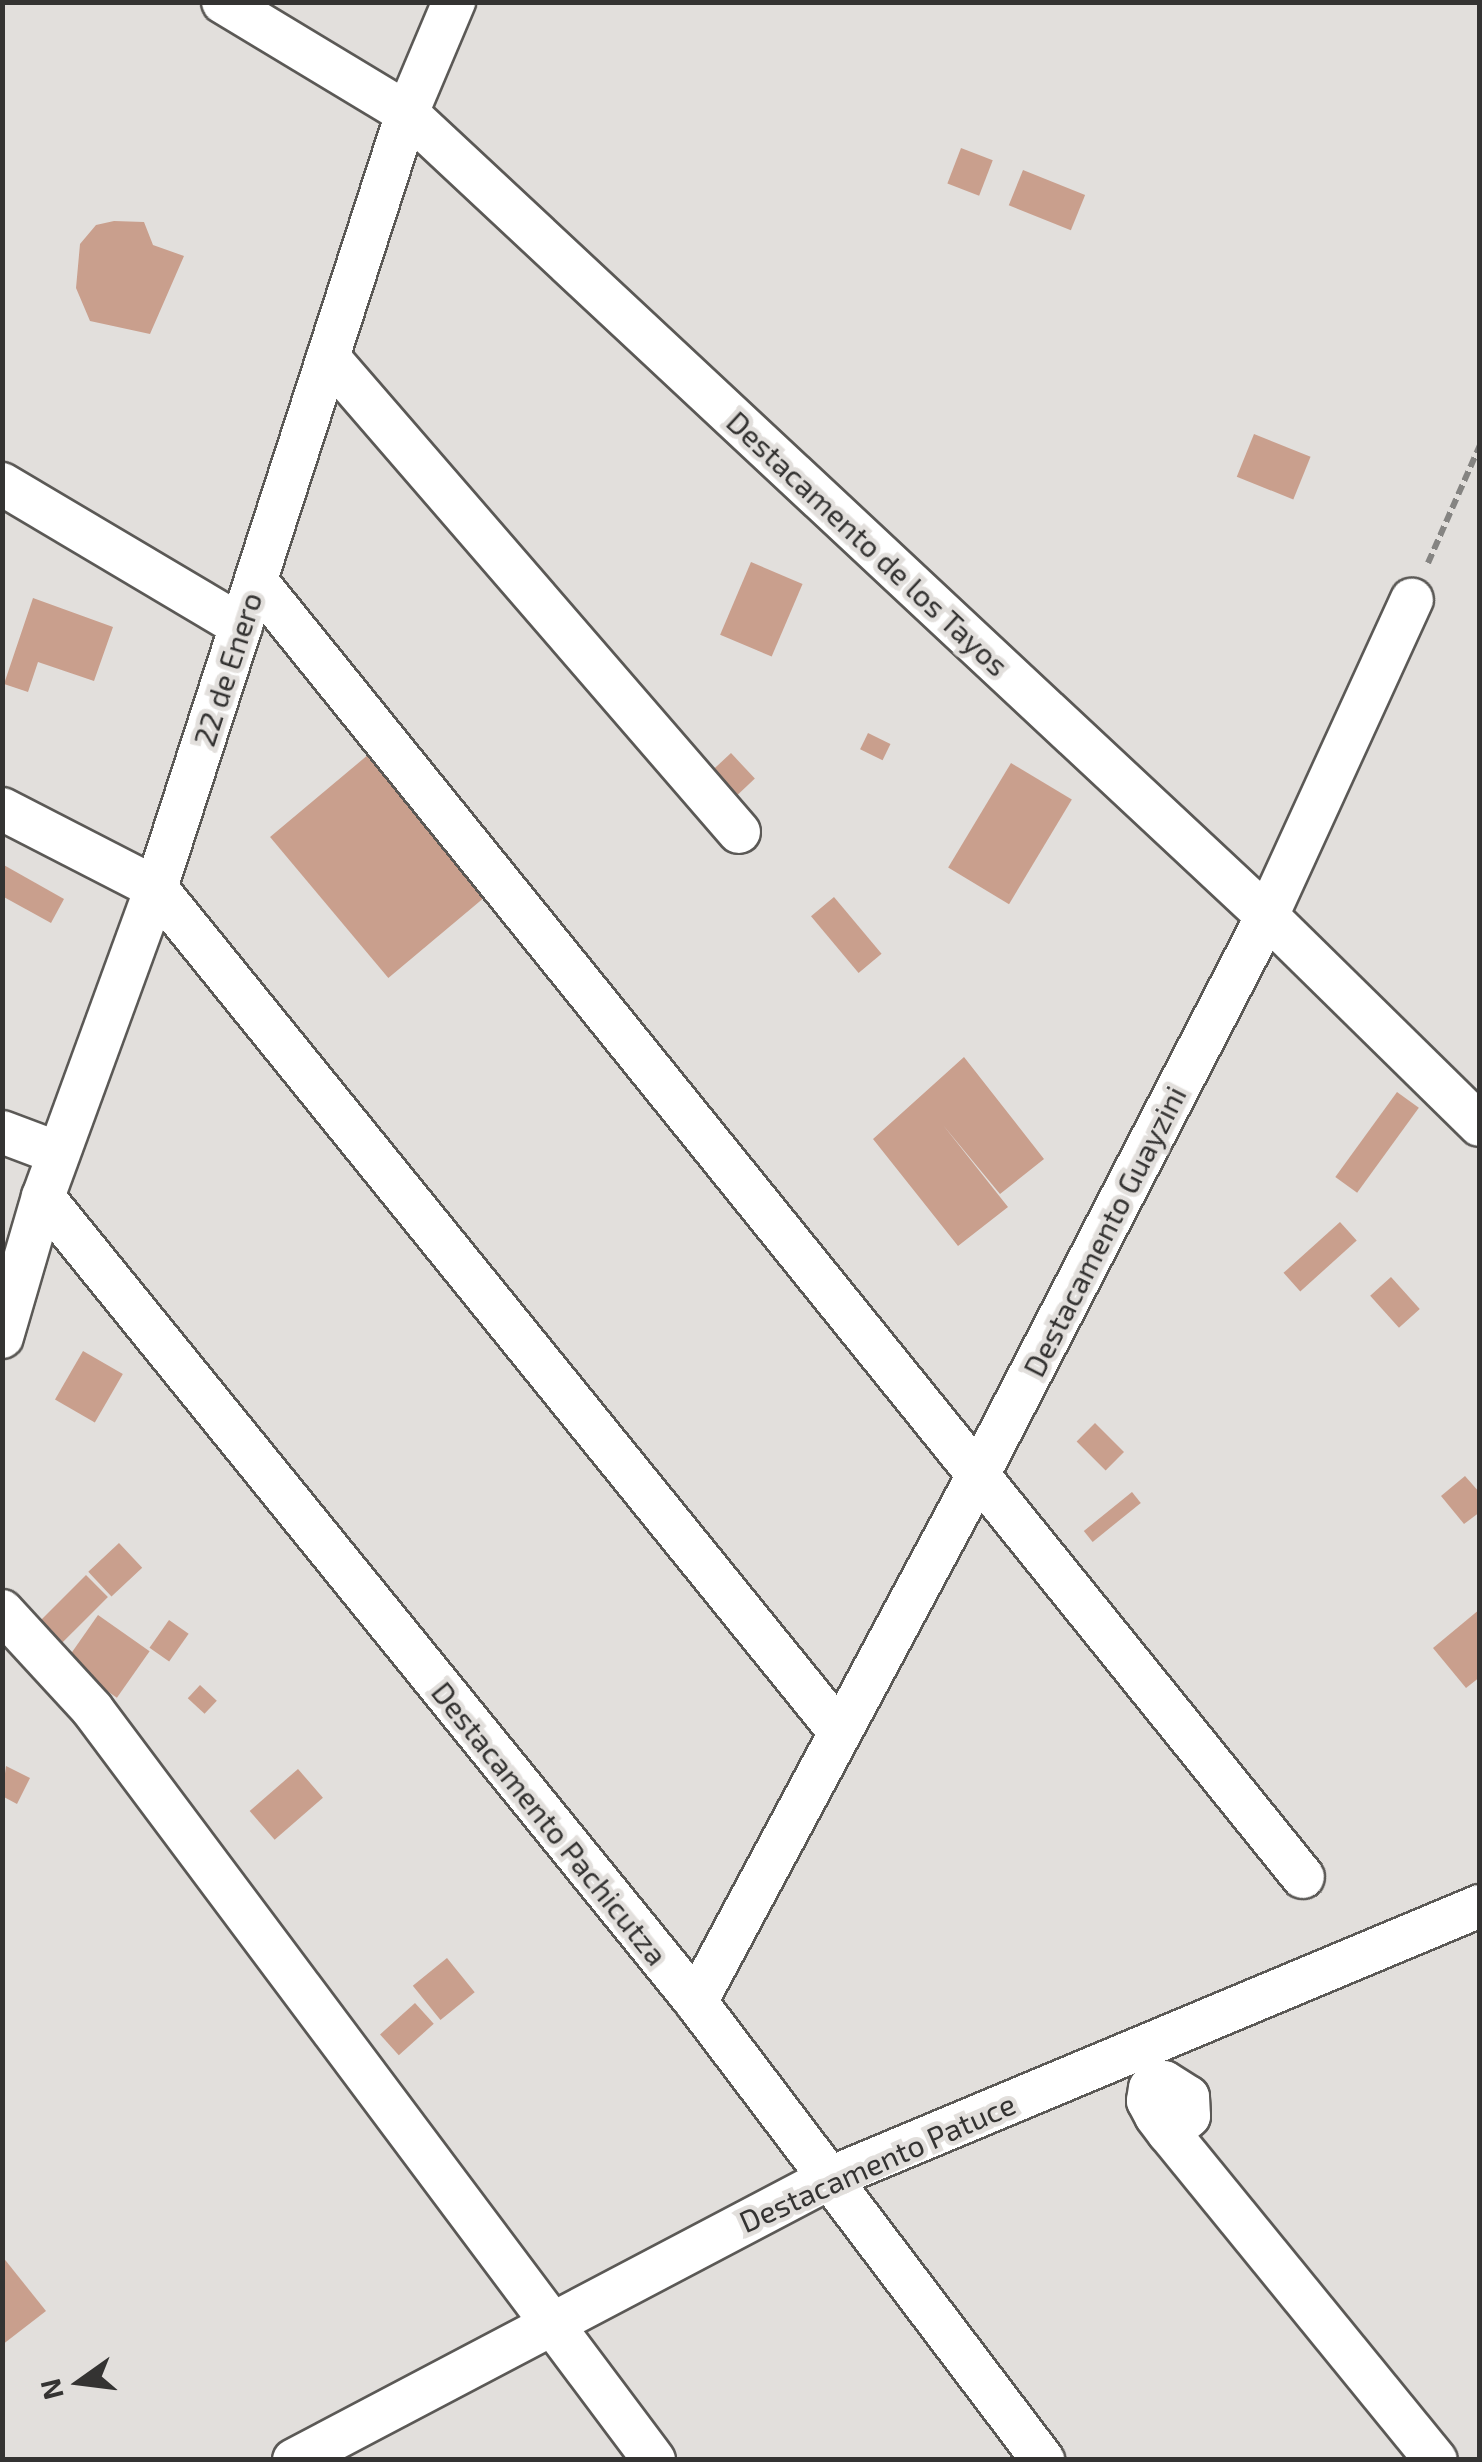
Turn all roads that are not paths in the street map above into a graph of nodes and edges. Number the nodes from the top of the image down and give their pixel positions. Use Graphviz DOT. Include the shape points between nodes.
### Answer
graph roads {
  1 [pos="222,2"];
  2 [pos="454,2"];
  3 [pos="408,113"];
  4 [pos="328,358"];
  5 [pos="2,484"];
  6 [pos="256,581"];
  7 [pos="1412,600"];
  8 [pos="241,626"];
  9 [pos="2,809"];
  10 [pos="739,832"];
  11 [pos="156,888"];
  12 [pos="1266,916"];
  13 [pos="1480,1125"];
  14 [pos="2,1132"];
  15 [pos="58,1153"];
  16 [pos="43,1197"];
  17 [pos="2,1338"];
  18 [pos="976,1479"];
  19 [pos="2,1611"];
  20 [pos="839,1731"];
  21 [pos="1303,1877"];
  22 [pos="1480,1906"];
  23 [pos="696,2002"];
  24 [pos="1170,2133"];
  25 [pos="830,2178"];
  26 [pos="549,2320"];
  27 [pos="294,2460"];
  28 [pos="654,2460"];
  29 [pos="1044,2460"];
  30 [pos="1436,2460"];
  1 -- 3 [label="street, Destacamento de los Tayos"];
  2 -- 3 [label="street, 22 de Enero"];
  3 -- 4 [label="street, 22 de Enero"];
  3 -- 12 [label="street, Destacamento de los Tayos"];
  4 -- 6 [label="street, 22 de Enero"];
  4 -- 10 [label="street"];
  5 -- 8 [label="street"];
  6 -- 8 [label="street, 22 de Enero"];
  6 -- 18 [label="street"];
  7 -- 12 [label="street, Destacamento Guayzini"];
  8 -- 11 [label="street, 22 de Enero"];
  9 -- 11 [label="street"];
  11 -- 15 [label="street, 22 de Enero"];
  11 -- 20 [label="street"];
  12 -- 13 [label="street, Destacamento de los Tayos"];
  12 -- 18 [label="street, Destacamento Guayzini"];
  14 -- 15 [label="street"];
  15 -- 16 [label="street, 22 de Enero"];
  16 -- 17 [label="street, 22 de Enero"];
  16 -- 23 [label="street, Destacamento Pachicutza"];
  18 -- 20 [label="street, Destacamento Guayzini"];
  18 -- 21 [label="street"];
  19 -- 26 [label="street" via="92,1708"];
  20 -- 23 [label="street, Destacamento Guayzini"];
  22 -- 25 [label="street, Destacamento Patuce"];
  23 -- 25 [label="street, Destacamento Pachicutza"];
  24 -- 30 [label="street"];
  25 -- 26 [label="street, Destacamento Patuce"];
  25 -- 29 [label="street, Destacamento Pachicutza"];
  26 -- 27 [label="street, Destacamento Patuce"];
  26 -- 28 [label="street"];
}
